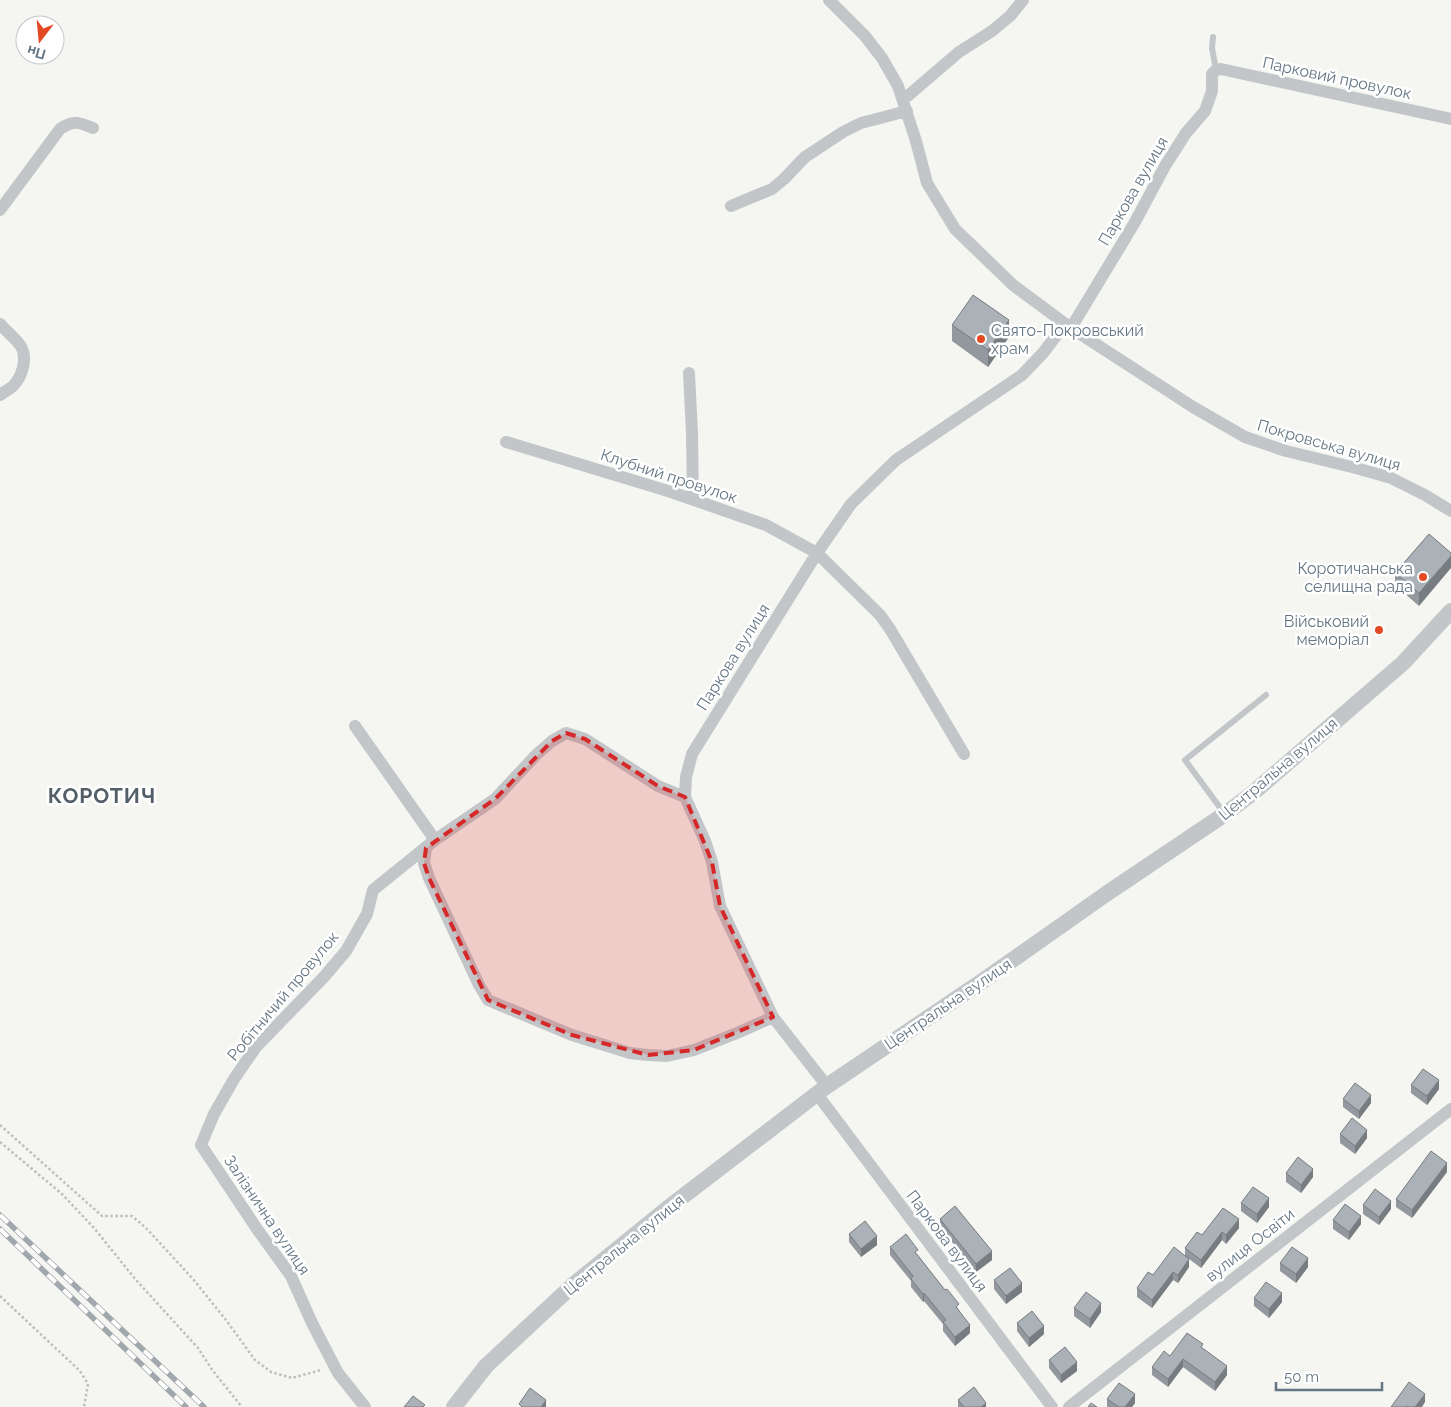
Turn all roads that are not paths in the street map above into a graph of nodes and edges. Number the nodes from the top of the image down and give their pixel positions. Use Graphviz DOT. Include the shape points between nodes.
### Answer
graph roads {
  1 [pos="829,0"];
  2 [pos="1023,0"];
  3 [pos="1213,37"];
  4 [pos="1216,70"];
  5 [pos="905,105"];
  6 [pos="1451,119"];
  7 [pos="93,128"];
  8 [pos="731,206"];
  9 [pos="0,210"];
  10 [pos="0,324"];
  11 [pos="1068,326"];
  12 [pos="689,373"];
  13 [pos="0,395"];
  14 [pos="506,442"];
  15 [pos="693,500"];
  16 [pos="1451,511"];
  17 [pos="816,553"];
  18 [pos="1451,611"];
  19 [pos="1266,695"];
  20 [pos="355,726"];
  21 [pos="964,754"];
  22 [pos="685,797"];
  23 [pos="1225,814"];
  24 [pos="430,844"];
  25 [pos="773,1017"];
  26 [pos="822,1090"];
  27 [pos="1451,1109"];
  28 [pos="201,1145"];
  29 [pos="365,1407"];
  30 [pos="454,1407"];
  31 [pos="1052,1407"];
  32 [pos="1069,1407"];
  1 -- 5 [label="street, Покровська вулиця" via="882,58"];
  2 -- 5 [label="street" via="992,32 959,52"];
  3 -- 4 [label="lane"];
  4 -- 6 [label="street, Парковий провулок"];
  4 -- 11 [label="street, Паркова вулиця" via="1212,74 1212,91 1205,111 1186,133 1135,222"];
  5 -- 8 [label="street" via="843,132 805,157 772,189"];
  5 -- 11 [label="street, Покровська вулиця" via="927,183 955,229 1013,286"];
  7 -- 9 [label="street" via="78,122 60,129"];
  10 -- 13 [label="street" via="21,346 23,354 22,371 14,386"];
  11 -- 16 [label="street, Покровська вулиця" via="1245,438 1391,478"];
  11 -- 17 [label="street, Паркова вулиця" via="1022,375 896,460 851,504"];
  12 -- 15 [label="street"];
  14 -- 15 [label="street, Клубний провулок"];
  15 -- 17 [label="street, Клубний провулок" via="766,525"];
  17 -- 21 [label="street, Клубний провулок" via="890,629"];
  17 -- 22 [label="street, Паркова вулиця" via="692,754"];
  18 -- 23 [label="street, Центральна вулиця" via="1403,664"];
  19 -- 23 [label="lane" via="1185,760"];
  20 -- 24 [label="street"];
  22 -- 24 [label="street, Робітничий провулок" via="658,786 585,738 566,733 536,755 495,799"];
  22 -- 25 [label="street, Паркова вулиця" via="712,862 720,906"];
  23 -- 26 [label="street, Центральна вулиця"];
  24 -- 25 [label="street" via="424,863 429,878 488,1000 572,1035 630,1053 648,1055 667,1056 694,1050"];
  24 -- 28 [label="street, Робітничий провулок" via="373,890 366,914 346,951 256,1047 214,1114"];
  25 -- 26 [label="street, Паркова вулиця"];
  26 -- 30 [label="street, Центральна вулиця" via="573,1285 486,1366"];
  26 -- 31 [label="street, Паркова вулиця"];
  27 -- 32 [label="street, вулиця Освіти"];
  28 -- 29 [label="street, Залізнична вулиця" via="291,1276 338,1373"];
}
